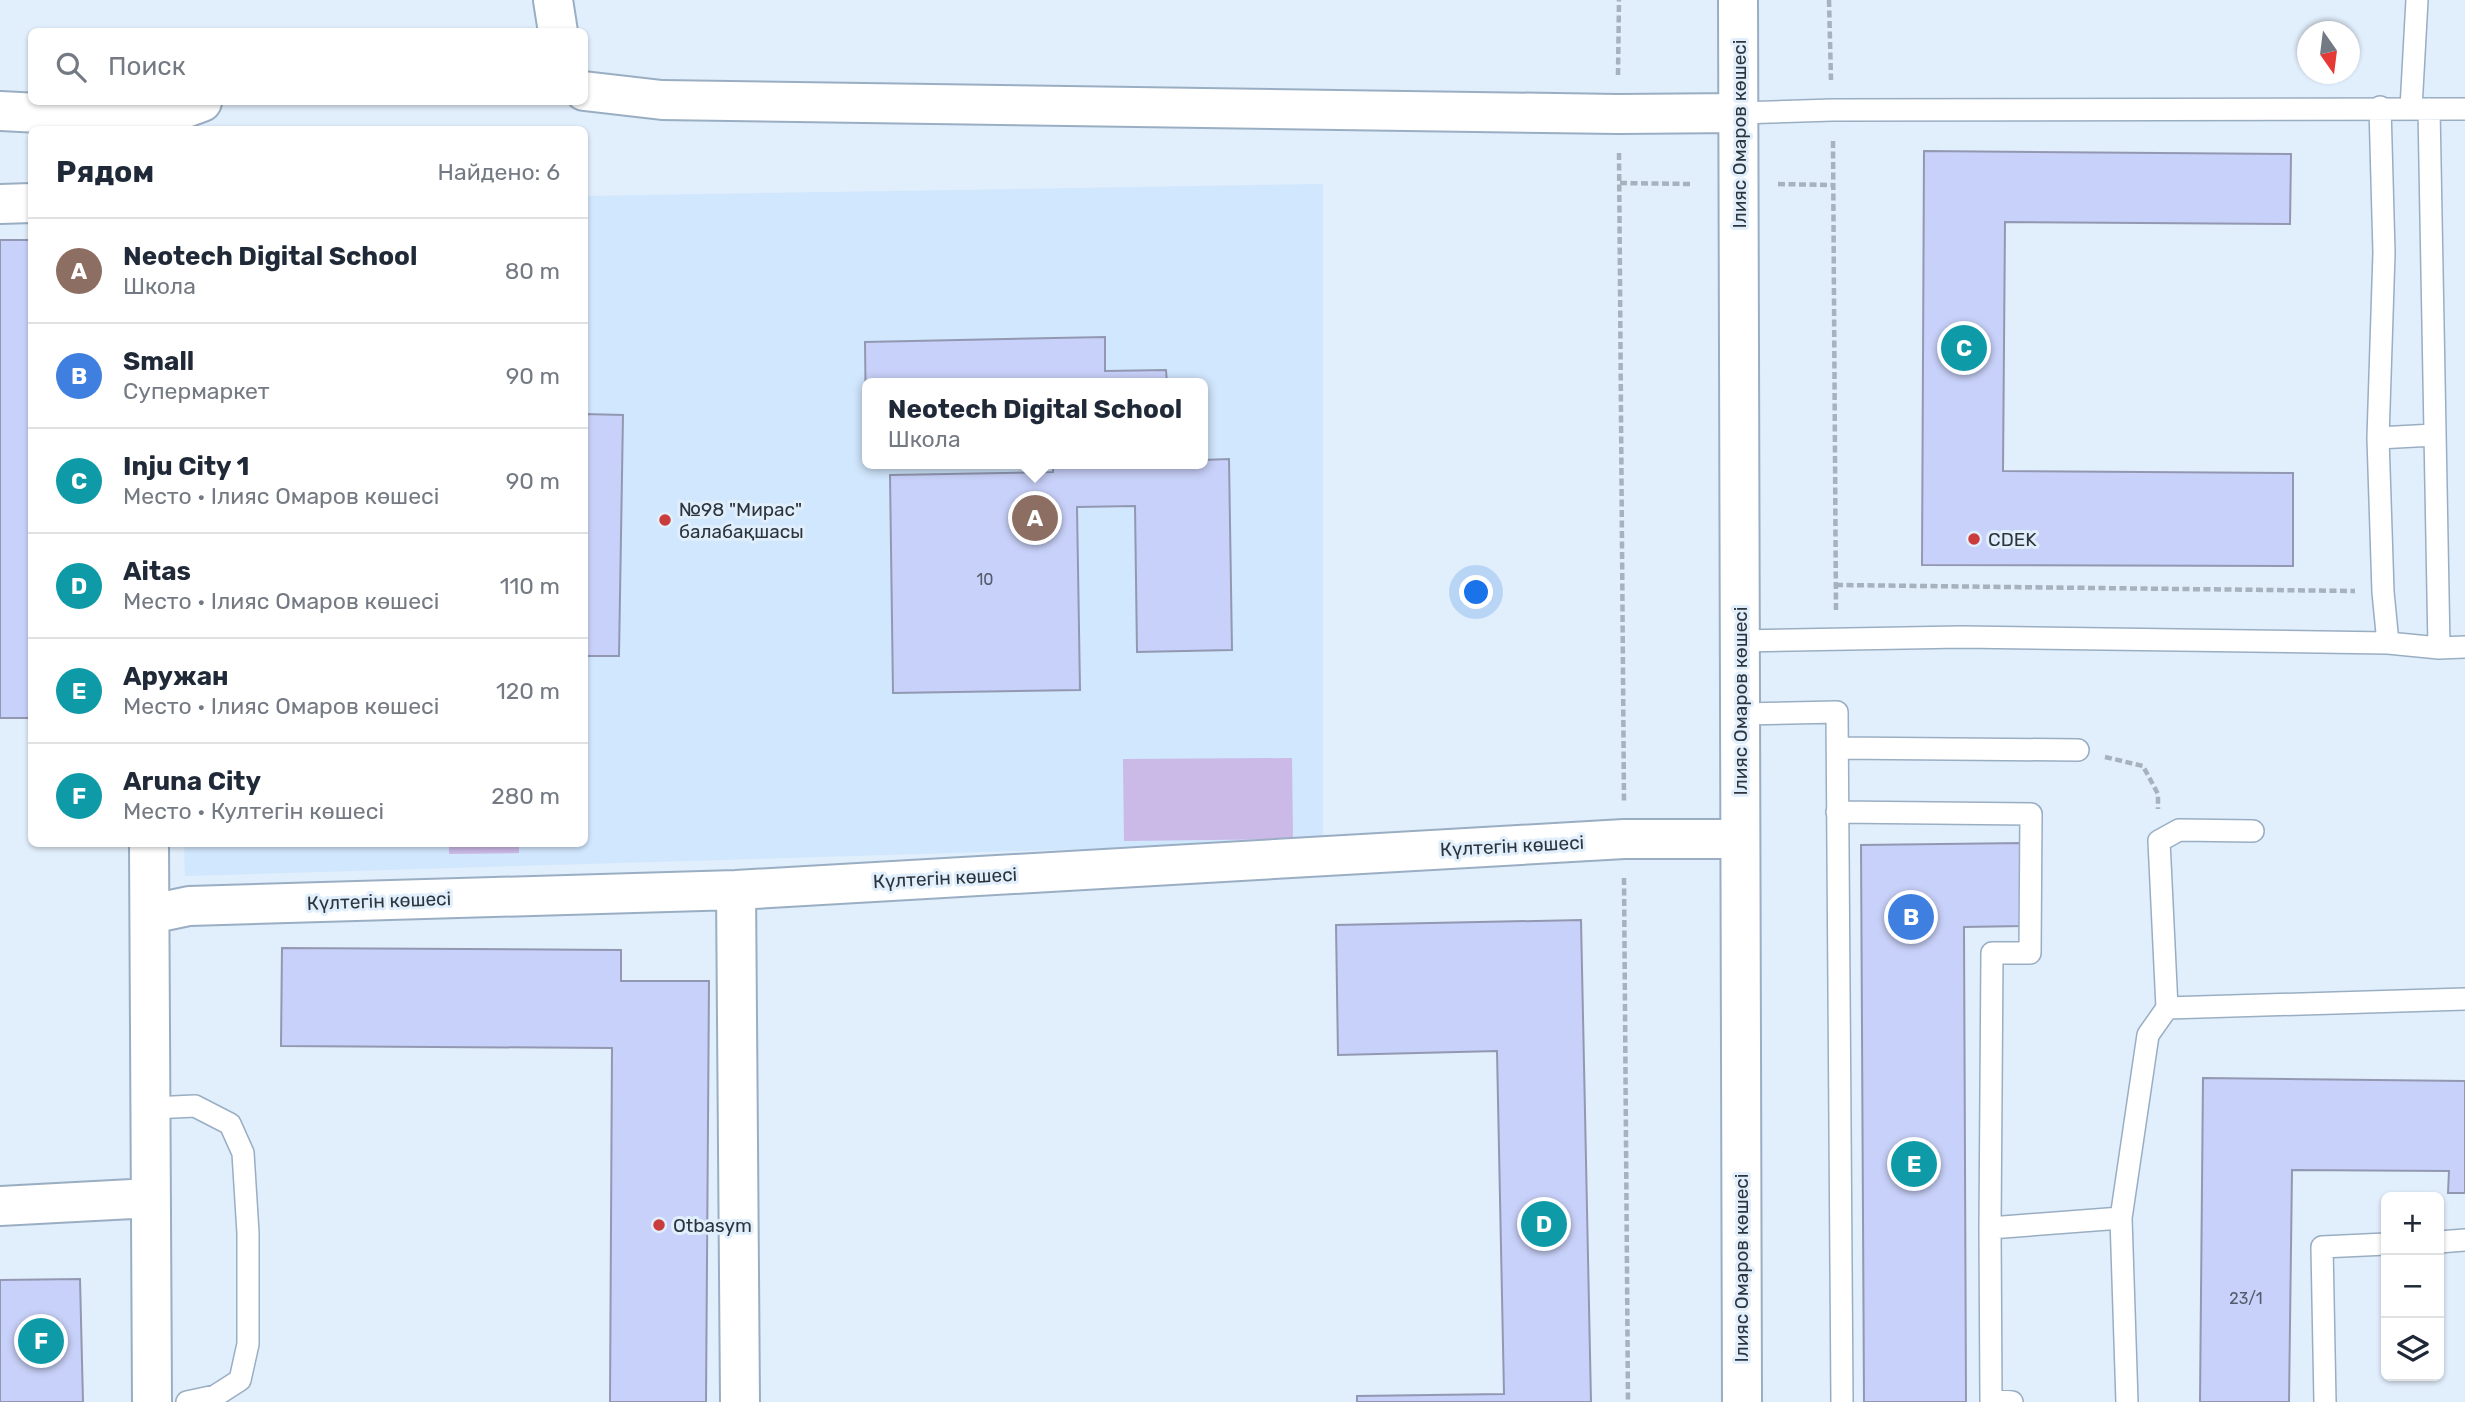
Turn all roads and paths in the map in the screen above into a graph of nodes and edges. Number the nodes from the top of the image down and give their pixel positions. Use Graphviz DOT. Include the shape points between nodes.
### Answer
graph roads {
  1 [pos="553,0"];
  2 [pos="1619,0"];
  3 [pos="1738,0"];
  4 [pos="1829,0"];
  5 [pos="2417,0"];
  6 [pos="557,28"];
  7 [pos="588,91"];
  8 [pos="195,105"];
  9 [pos="2380,107"];
  10 [pos="2420,108"];
  11 [pos="2465,109"];
  12 [pos="1832,110"];
  13 [pos="0,111"];
  14 [pos="1739,113"];
  15 [pos="1618,114"];
  16 [pos="155,124"];
  17 [pos="1620,183"];
  18 [pos="1690,184"];
  19 [pos="1766,184"];
  20 [pos="1833,185"];
  21 [pos="28,202"];
  22 [pos="0,204"];
  23 [pos="2434,435"];
  24 [pos="2378,438"];
  25 [pos="1836,585"];
  26 [pos="2384,592"];
  27 [pos="1836,640"];
  28 [pos="1740,641"];
  29 [pos="2388,643"];
  30 [pos="2465,647"];
  31 [pos="2439,648"];
  32 [pos="1740,713"];
  33 [pos="1838,748"];
  34 [pos="2078,750"];
  35 [pos="1837,812"];
  36 [pos="2253,831"];
  37 [pos="1624,839"];
  38 [pos="1740,839"];
  39 [pos="2159,841"];
  40 [pos="149,847"];
  41 [pos="736,890"];
  42 [pos="151,914"];
  43 [pos="2465,999"];
  44 [pos="2167,1009"];
  45 [pos="152,1108"];
  46 [pos="151,1198"];
  47 [pos="0,1206"];
  48 [pos="2121,1218"];
  49 [pos="1990,1228"];
  50 [pos="2465,1240"];
  51 [pos="2444,1242"];
  52 [pos="2381,1244"];
  53 [pos="152,1402"];
  54 [pos="187,1402"];
  55 [pos="740,1402"];
  56 [pos="1628,1402"];
  57 [pos="1742,1402"];
  58 [pos="1842,1402"];
  59 [pos="2011,1402"];
  60 [pos="2127,1402"];
  61 [pos="2325,1402"];
  1 -- 6 [label="street"];
  2 -- 15 [label="path"];
  3 -- 14 [label="street, Ілияс Омаров көшесі"];
  4 -- 12 [label="path"];
  5 -- 10 [label="lane"];
  7 -- 15 [label="street" via="662,100"];
  8 -- 16 [label="street"];
  9 -- 10 [label="lane"];
  9 -- 12 [label="lane"];
  9 -- 24 [label="lane" via="2384,253"];
  10 -- 11 [label="lane"];
  10 -- 23 [label="lane"];
  12 -- 14 [label="lane"];
  12 -- 20 [label="path"];
  13 -- 16 [label="street"];
  14 -- 15 [label="street"];
  14 -- 28 [label="street, Ілияс Омаров көшесі"];
  15 -- 17 [label="path"];
  17 -- 18 [label="path"];
  17 -- 37 [label="path"];
  19 -- 20 [label="path"];
  20 -- 25 [label="path"];
  21 -- 22 [label="street"];
  23 -- 24 [label="lane"];
  23 -- 31 [label="lane"];
  24 -- 26 [label="lane"];
  25 -- 26 [label="path"];
  25 -- 27 [label="path"];
  26 -- 29 [label="lane"];
  27 -- 28 [label="lane"];
  27 -- 29 [label="lane" via="1961,637"];
  28 -- 32 [label="street, Ілияс Омаров көшесі"];
  29 -- 31 [label="lane"];
  30 -- 31 [label="lane"];
  32 -- 33 [label="lane" via="1838,712"];
  32 -- 38 [label="street, Ілияс Омаров көшесі"];
  33 -- 34 [label="lane"];
  33 -- 35 [label="lane"];
  34 -- 39 [label="path" via="2143,766 2158,794"];
  35 -- 49 [label="lane" via="2031,814 2030,953 1992,953"];
  35 -- 58 [label="lane"];
  36 -- 39 [label="lane" via="2179,830"];
  37 -- 38 [label="street, Күлтегін көшесі"];
  37 -- 41 [label="street, Күлтегін көшесі"];
  37 -- 56 [label="path"];
  38 -- 57 [label="street, Ілияс Омаров көшесі"];
  39 -- 44 [label="lane"];
  40 -- 42 [label="street"];
  41 -- 42 [label="street, Күлтегін көшесі" via="189,906"];
  41 -- 55 [label="street"];
  42 -- 45 [label="street"];
  43 -- 44 [label="lane"];
  44 -- 48 [label="lane" via="2148,1035"];
  45 -- 46 [label="street"];
  45 -- 54 [label="lane" via="195,1106 230,1124 243,1153 248,1344 240,1380 215,1396"];
  46 -- 47 [label="street"];
  46 -- 53 [label="street"];
  48 -- 49 [label="lane"];
  48 -- 60 [label="lane"];
  49 -- 59 [label="lane" via="1991,1400"];
  50 -- 51 [label="lane"];
  52 -- 61 [label="lane" via="2322,1247"];
}
